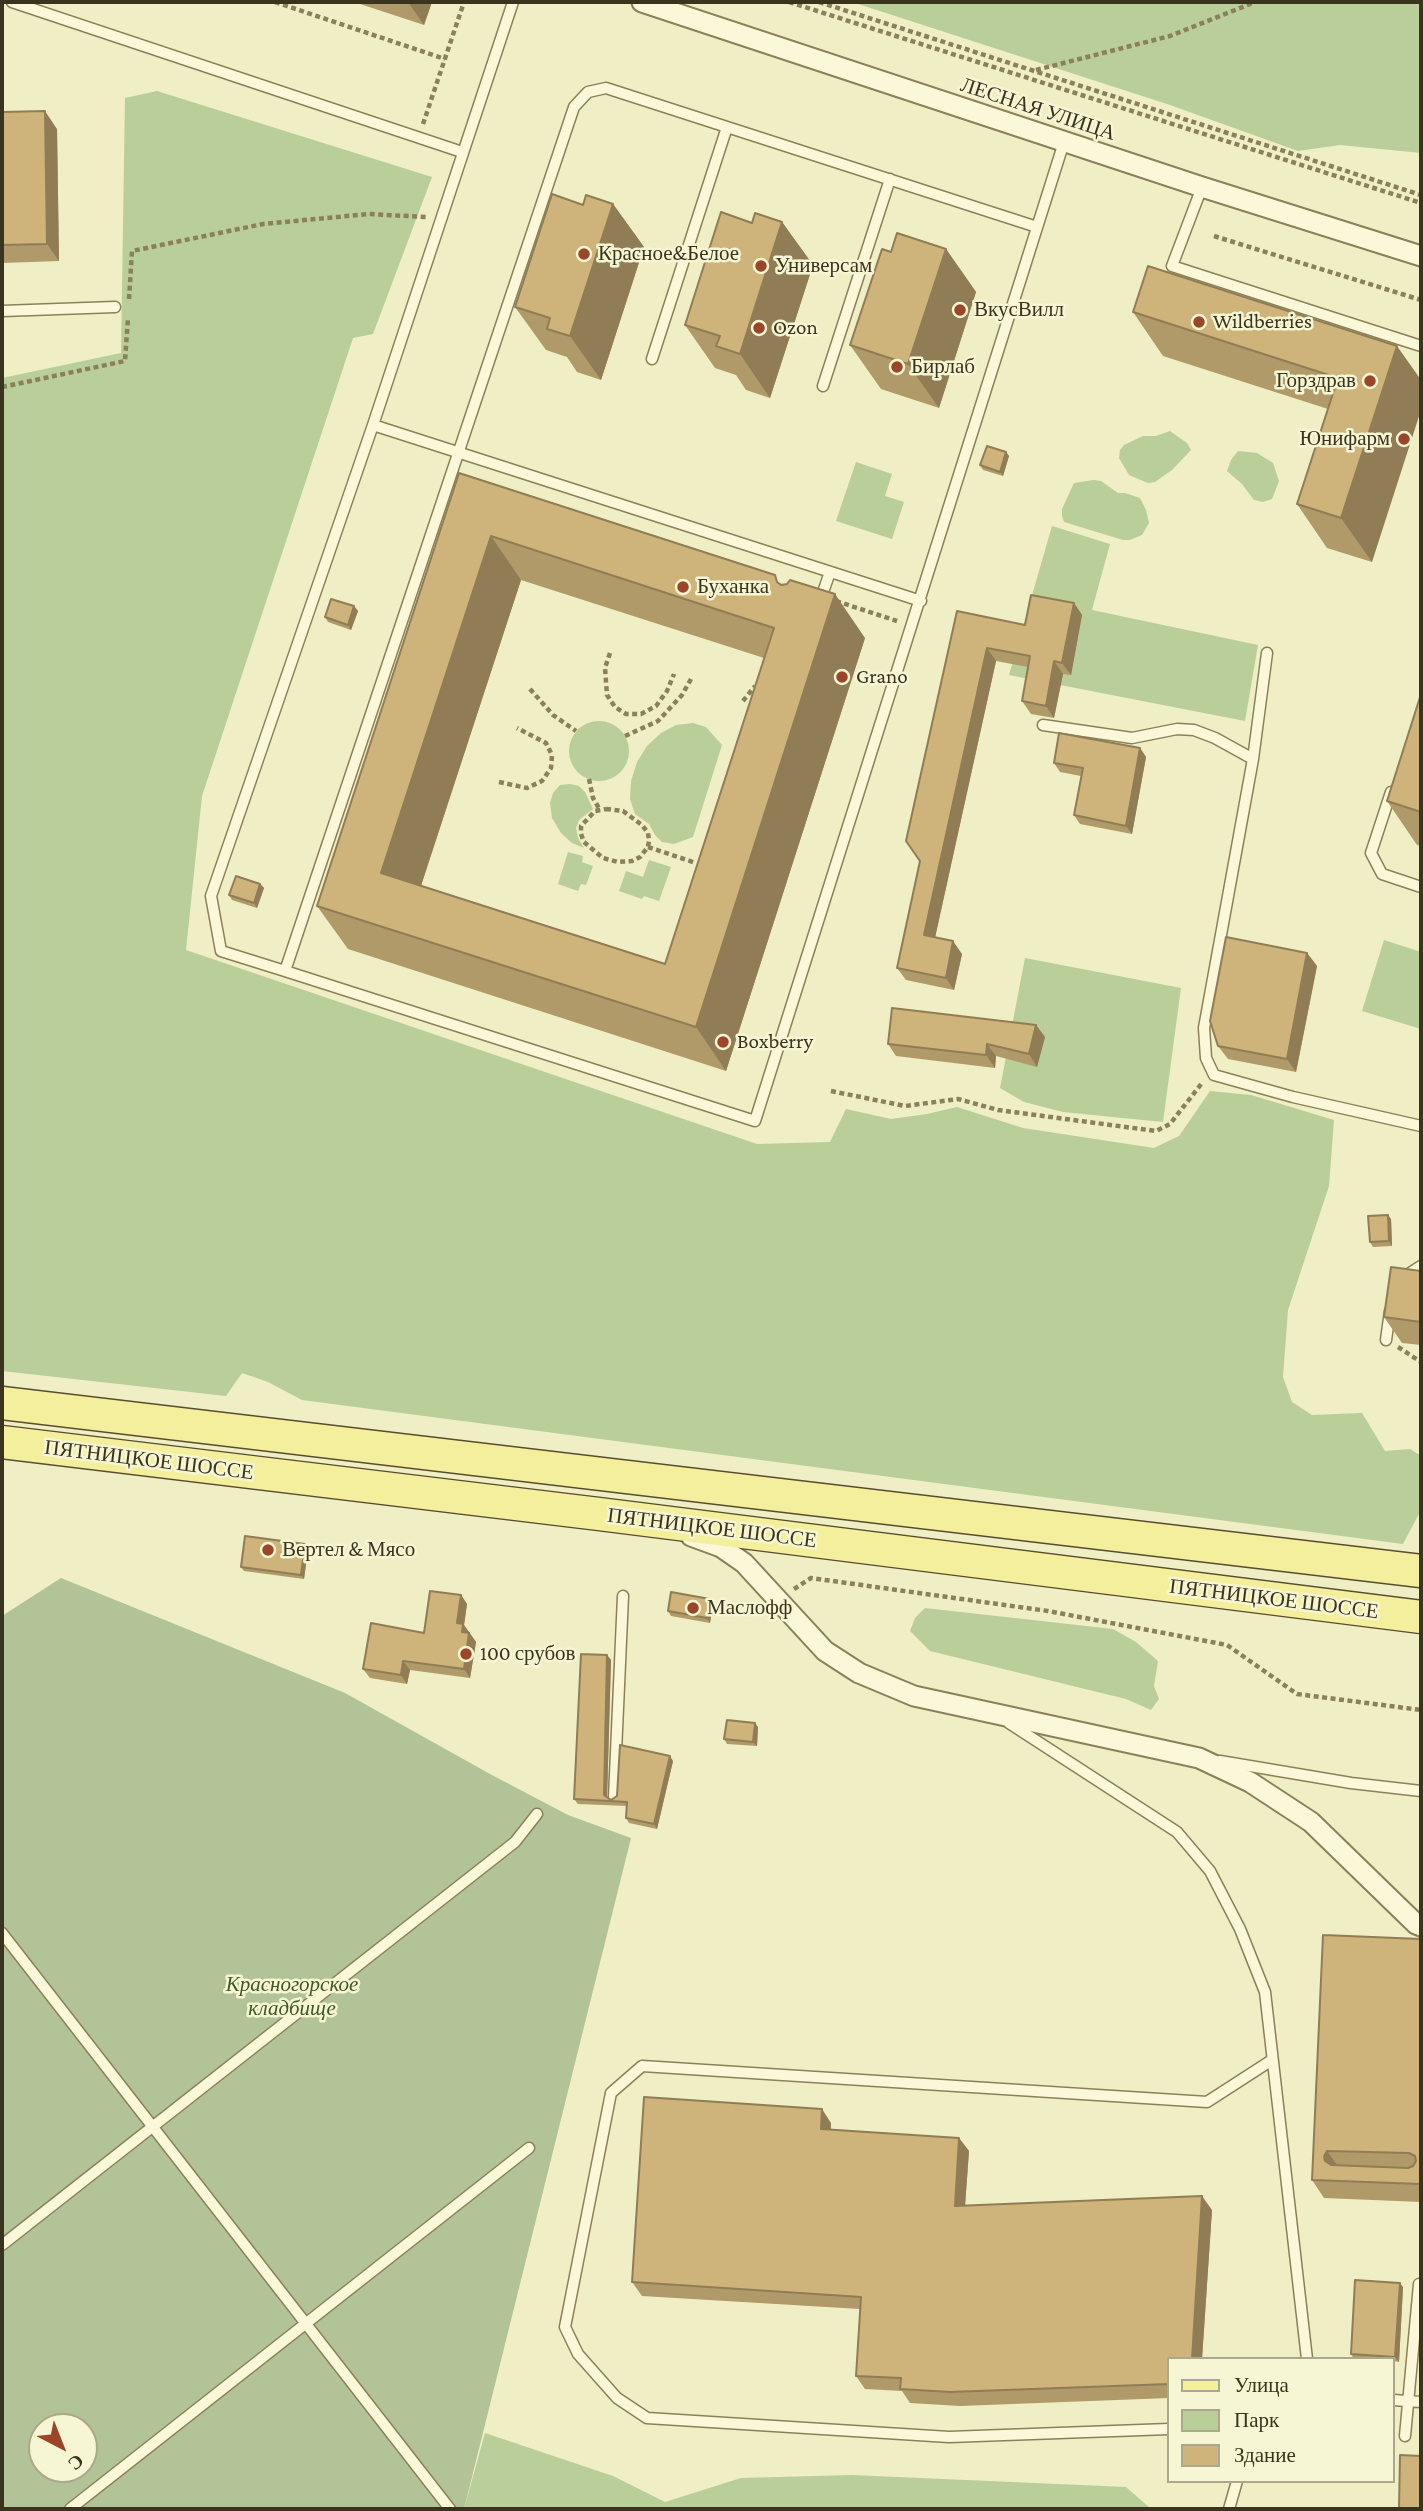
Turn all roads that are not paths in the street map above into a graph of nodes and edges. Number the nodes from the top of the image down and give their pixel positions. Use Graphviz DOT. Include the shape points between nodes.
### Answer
graph roads {
  1 [pos="12,2"];
  2 [pos="513,2"];
  3 [pos="642,2"];
  4 [pos="727,127"];
  5 [pos="1064,142"];
  6 [pos="462,152"];
  7 [pos="890,179"];
  8 [pos="1202,187"];
  9 [pos="1037,226"];
  10 [pos="1421,256"];
  11 [pos="115,307"];
  12 [pos="2,311"];
  13 [pos="1421,346"];
  14 [pos="652,359"];
  15 [pos="823,386"];
  16 [pos="373,425"];
  17 [pos="459,452"];
  18 [pos="830,572"];
  19 [pos="921,601"];
  20 [pos="818,609"];
  21 [pos="1267,653"];
  22 [pos="1042,725"];
  23 [pos="1254,759"];
  24 [pos="1396,776"];
  25 [pos="1421,887"];
  26 [pos="285,971"];
  27 [pos="1421,1126"];
  28 [pos="1421,1266"];
  29 [pos="1394,1286"];
  30 [pos="1392,1299"];
  31 [pos="1386,1340"];
  32 [pos="2,1403"];
  33 [pos="2,1442"];
  34 [pos="599,1514"];
  35 [pos="1421,1571"];
  36 [pos="623,1596"];
  37 [pos="1421,1618"];
  38 [pos="997,1715"];
  39 [pos="1199,1758"];
  40 [pos="1421,1791"];
  41 [pos="614,1797"];
  42 [pos="537,1814"];
  43 [pos="1421,1926"];
  44 [pos="2,1933"];
  45 [pos="1272,2060"];
  46 [pos="152,2127"];
  47 [pos="529,2148"];
  48 [pos="2,2245"];
  49 [pos="1421,2284"];
  50 [pos="306,2324"];
  51 [pos="1307,2357"];
  52 [pos="1395,2400"];
  53 [pos="1408,2401"];
  54 [pos="1421,2402"];
  55 [pos="1168,2429"];
  56 [pos="1405,2436"];
  57 [pos="1236,2483"];
  58 [pos="69,2509"];
  59 [pos="450,2509"];
  60 [pos="1228,2509"];
  1 -- 6 [label="lane"];
  2 -- 6 [label="lane"];
  3 -- 5 [label="street, ЛЕСНАЯ УЛИЦА"];
  4 -- 7 [label="lane"];
  4 -- 14 [label="lane"];
  4 -- 17 [label="lane" via="606,88 588,92 575,107"];
  5 -- 8 [label="street, ЛЕСНАЯ УЛИЦА"];
  5 -- 9 [label="lane"];
  6 -- 16 [label="lane"];
  7 -- 9 [label="lane"];
  7 -- 15 [label="lane"];
  8 -- 10 [label="street, ЛЕСНАЯ УЛИЦА"];
  8 -- 13 [label="lane" via="1172,266"];
  9 -- 19 [label="lane"];
  11 -- 12 [label="lane"];
  16 -- 17 [label="lane"];
  16 -- 26 [label="lane" via="211,896 221,951"];
  17 -- 18 [label="lane"];
  17 -- 26 [label="lane"];
  18 -- 19 [label="lane"];
  18 -- 20 [label="lane"];
  19 -- 26 [label="lane" via="755,1121"];
  21 -- 23 [label="lane"];
  22 -- 23 [label="lane" via="1132,738 1195,730"];
  23 -- 27 [label="lane" via="1205,1028 1206,1058 1214,1075"];
  24 -- 25 [label="lane" via="1371,853 1382,874"];
  28 -- 29 [label="lane"];
  30 -- 31 [label="lane"];
  32 -- 35 [label="main road, ПЯТНИЦКОЕ ШОССЕ"];
  33 -- 34 [label="main road, ПЯТНИЦКОЕ ШОССЕ"];
  34 -- 37 [label="main road, ПЯТНИЦКОЕ ШОССЕ"];
  34 -- 38 [label="street" via="721,1547 744,1563 825,1651 859,1673 914,1696"];
  36 -- 41 [label="lane"];
  38 -- 39 [label="street"];
  38 -- 45 [label="lane" via="1177,1832 1210,1871 1265,1992"];
  39 -- 40 [label="lane"];
  39 -- 43 [label="street" via="1250,1783 1311,1822"];
  42 -- 46 [label="lane" via="515,1842"];
  44 -- 46 [label="lane"];
  45 -- 51 [label="lane"];
  45 -- 55 [label="lane" via="1207,2102 642,2066 611,2093 565,2327 578,2354 617,2398 647,2418 949,2437"];
  46 -- 48 [label="lane"];
  46 -- 50 [label="lane"];
  47 -- 50 [label="lane"];
  49 -- 53 [label="lane"];
  50 -- 58 [label="lane"];
  50 -- 59 [label="lane"];
  52 -- 53 [label="lane"];
  53 -- 54 [label="lane"];
  53 -- 56 [label="lane"];
  57 -- 60 [label="lane"];
}
